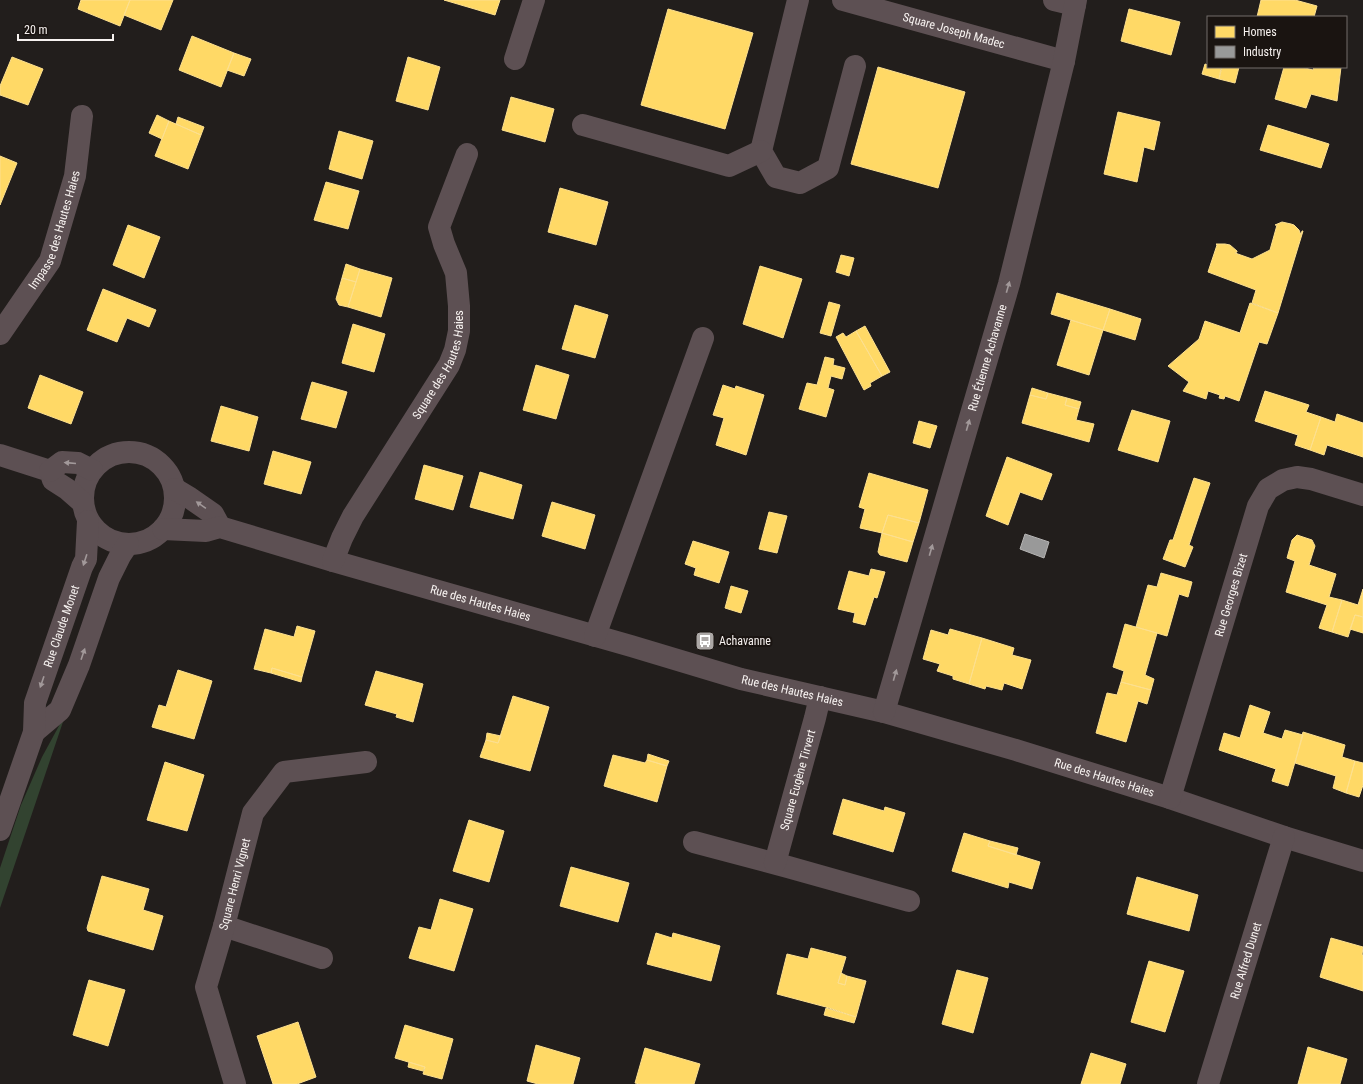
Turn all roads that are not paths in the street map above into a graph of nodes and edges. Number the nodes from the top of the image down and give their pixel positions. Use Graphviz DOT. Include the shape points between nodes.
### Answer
graph roads {
  1 [pos="534,0"];
  2 [pos="798,0"];
  3 [pos="843,0"];
  4 [pos="1068,2"];
  5 [pos="515,59"];
  6 [pos="1064,61"];
  7 [pos="855,66"];
  8 [pos="82,116"];
  9 [pos="583,125"];
  10 [pos="761,151"];
  11 [pos="467,154"];
  12 [pos="0,334"];
  13 [pos="703,338"];
  14 [pos="0,455"];
  15 [pos="92,470"];
  16 [pos="50,471"];
  17 [pos="175,489"];
  18 [pos="1363,495"];
  19 [pos="86,512"];
  20 [pos="220,527"];
  21 [pos="163,529"];
  22 [pos="128,544"];
  23 [pos="333,561"];
  24 [pos="595,636"];
  25 [pos="820,698"];
  26 [pos="884,712"];
  27 [pos="34,732"];
  28 [pos="366,762"];
  29 [pos="1170,798"];
  30 [pos="0,830"];
  31 [pos="1284,837"];
  32 [pos="694,842"];
  33 [pos="1363,861"];
  34 [pos="775,863"];
  35 [pos="909,901"];
  36 [pos="224,926"];
  37 [pos="322,958"];
  38 [pos="235,1084"];
  39 [pos="1208,1084"];
  1 -- 5 [label="street"];
  2 -- 10 [label="street"];
  3 -- 6 [label="street, Square Joseph Madec"];
  4 -- 6 [label="street, Rue Étienne Achavanne"];
  26 -- 6 [label="street, Rue Étienne Achavanne, one-way" via="1009,284"];
  7 -- 10 [label="street" via="828,168 800,184 776,177"];
  8 -- 12 [label="street, Impasse des Hautes Haies" via="75,176 50,261"];
  9 -- 10 [label="street" via="729,166"];
  11 -- 23 [label="street, Square des Hautes Haies" via="439,227 456,273 459,330 455,350 449,365 353,516"];
  13 -- 24 [label="street"];
  14 -- 16 [label="street"];
  15 -- 16 [label="street, one-way" via="78,463 62,462"];
  15 -- 17 [label="street" via="117,453 147,455 167,472"];
  15 -- 19 [label="street" via="83,491"];
  16 -- 19 [label="street" via="53,480 67,489"];
  20 -- 17 [label="street, one-way" via="213,514"];
  17 -- 21 [label="street" via="174,507"];
  18 -- 29 [label="street, Rue Georges Bizet" via="1311,478 1297,477 1283,480 1268,489 1258,506"];
  19 -- 22 [label="street" via="101,535"];
  19 -- 27 [label="street, Rue Claude Monet, one-way" via="86,559 35,703"];
  20 -- 21 [label="street, Rue des Hautes Haies" via="206,531"];
  20 -- 23 [label="street, Rue des Hautes Haies"];
  21 -- 22 [label="street" via="141,543"];
  27 -- 22 [label="street, one-way" via="60,710 79,666 109,578"];
  23 -- 24 [label="street, Rue des Hautes Haies"];
  24 -- 25 [label="street, Rue des Hautes Haies" via="741,679"];
  25 -- 26 [label="street, Rue des Hautes Haies"];
  25 -- 34 [label="street, Square Eugène Tirvert"];
  26 -- 29 [label="street, Rue des Hautes Haies"];
  27 -- 30 [label="street, Rue Claude Monet"];
  28 -- 36 [label="street, Square Henri Vignet" via="284,772 253,813"];
  29 -- 31 [label="street, Rue des Hautes Haies"];
  31 -- 33 [label="street, Rue des Hautes Haies"];
  31 -- 39 [label="street, Rue Alfred Dunet"];
  32 -- 34 [label="street"];
  34 -- 35 [label="street"];
  36 -- 37 [label="street"];
  36 -- 38 [label="street, Square Henri Vignet" via="206,987"];
}
